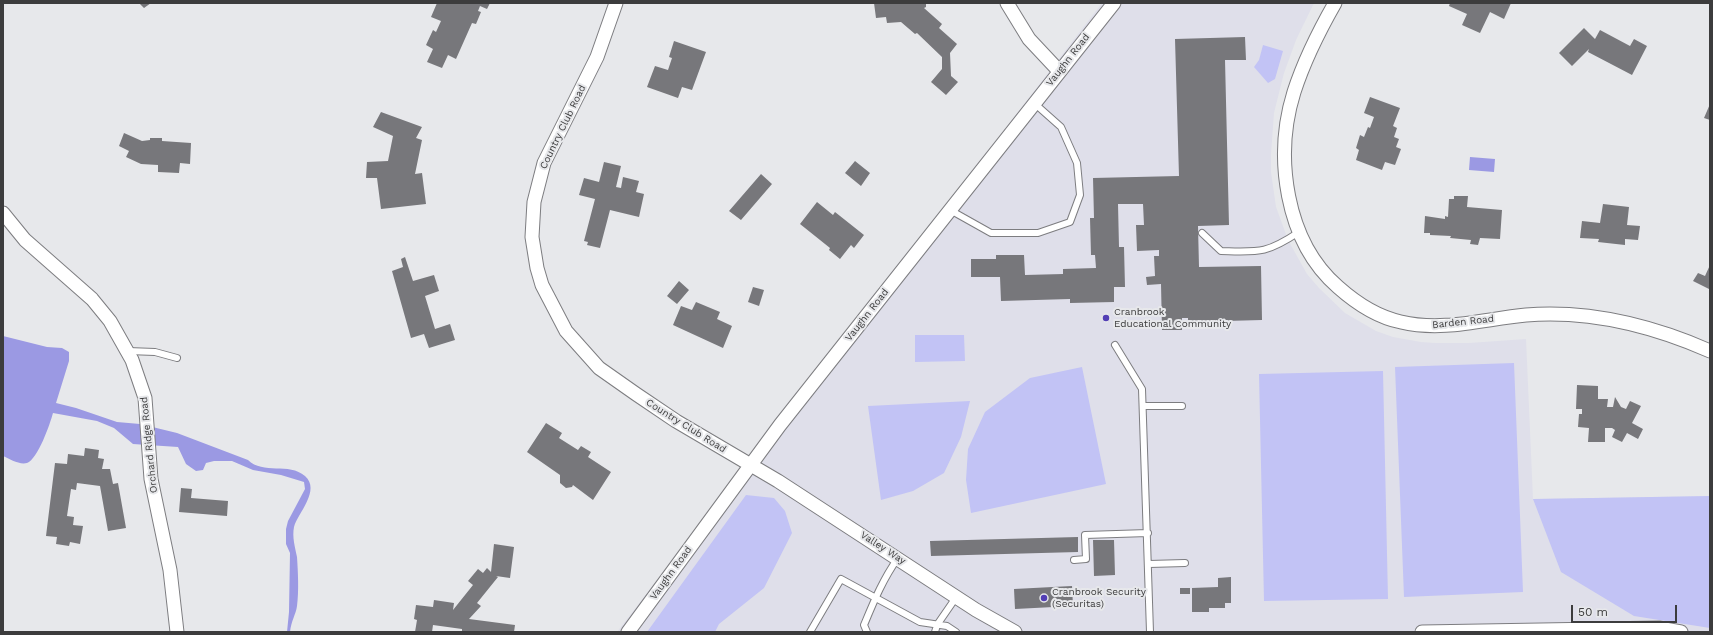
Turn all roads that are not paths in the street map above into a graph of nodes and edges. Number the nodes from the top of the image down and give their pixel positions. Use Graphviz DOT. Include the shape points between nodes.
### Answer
graph roads {
  1 [pos="616,3"];
  2 [pos="1007,3"];
  3 [pos="1114,3"];
  4 [pos="1335,3"];
  5 [pos="1060,71"];
  6 [pos="1034,104"];
  7 [pos="950,210"];
  8 [pos="3,212"];
  9 [pos="1299,232"];
  10 [pos="1202,233"];
  11 [pos="1115,345"];
  12 [pos="128,351"];
  13 [pos="1710,351"];
  14 [pos="177,358"];
  15 [pos="1144,406"];
  16 [pos="1182,406"];
  17 [pos="751,464"];
  18 [pos="1148,533"];
  19 [pos="898,558"];
  20 [pos="1074,560"];
  21 [pos="1185,563"];
  22 [pos="1149,564"];
  23 [pos="957,596"];
  24 [pos="875,597"];
  25 [pos="937,625"];
  26 [pos="1612,630"];
  27 [pos="177,632"];
  28 [pos="628,632"];
  29 [pos="810,632"];
  30 [pos="867,632"];
  31 [pos="935,632"];
  32 [pos="956,632"];
  33 [pos="1015,632"];
  34 [pos="1150,632"];
  35 [pos="1422,632"];
  36 [pos="1681,632"];
  1 -- 17 [label="street, Country Club Road" via="598,57 544,163 539,179 532,220 537,268 542,285 566,331 599,368 676,421"];
  2 -- 5 [label="street" via="1028,39"];
  3 -- 5 [label="street, Vaughn Road"];
  4 -- 9 [label="street, Barden Road" via="1293,93 1285,138 1286,183"];
  5 -- 6 [label="street, Vaughn Road"];
  6 -- 7 [label="street, Vaughn Road"];
  6 -- 7 [label="lane" via="1060,127 1078,163 1080,195 1070,222 1038,234 991,232"];
  7 -- 17 [label="street, Vaughn Road"];
  8 -- 12 [label="street, Orchard Ridge Road" via="25,240 92,299 110,321"];
  9 -- 10 [label="lane" via="1279,246 1262,252 1221,251"];
  9 -- 13 [label="street, Barden Road" via="1330,280 1368,309 1400,322 1420,326 1442,326 1526,315 1563,315 1618,321 1644,327"];
  11 -- 15 [label="lane" via="1142,389"];
  12 -- 14 [label="lane" via="155,352"];
  12 -- 27 [label="street, Orchard Ridge Road" via="143,388 155,502 170,570"];
  15 -- 16 [label="lane"];
  15 -- 18 [label="lane"];
  17 -- 19 [label="street, Valley Way"];
  17 -- 28 [label="street, Vaughn Road"];
  18 -- 20 [label="lane" via="1086,535 1086,560"];
  18 -- 22 [label="lane"];
  19 -- 23 [label="street, Valley Way"];
  19 -- 24 [label="lane"];
  21 -- 22 [label="lane"];
  22 -- 34 [label="lane"];
  23 -- 25 [label="lane"];
  23 -- 33 [label="street, Valley Way"];
  24 -- 25 [label="lane" via="920,622"];
  24 -- 29 [label="lane" via="841,579"];
  24 -- 30 [label="lane" via="864,624"];
  25 -- 31 [label="lane"];
  25 -- 32 [label="lane" via="947,626"];
  26 -- 35 [label="street"];
  26 -- 36 [label="street" via="1659,628"];
}
